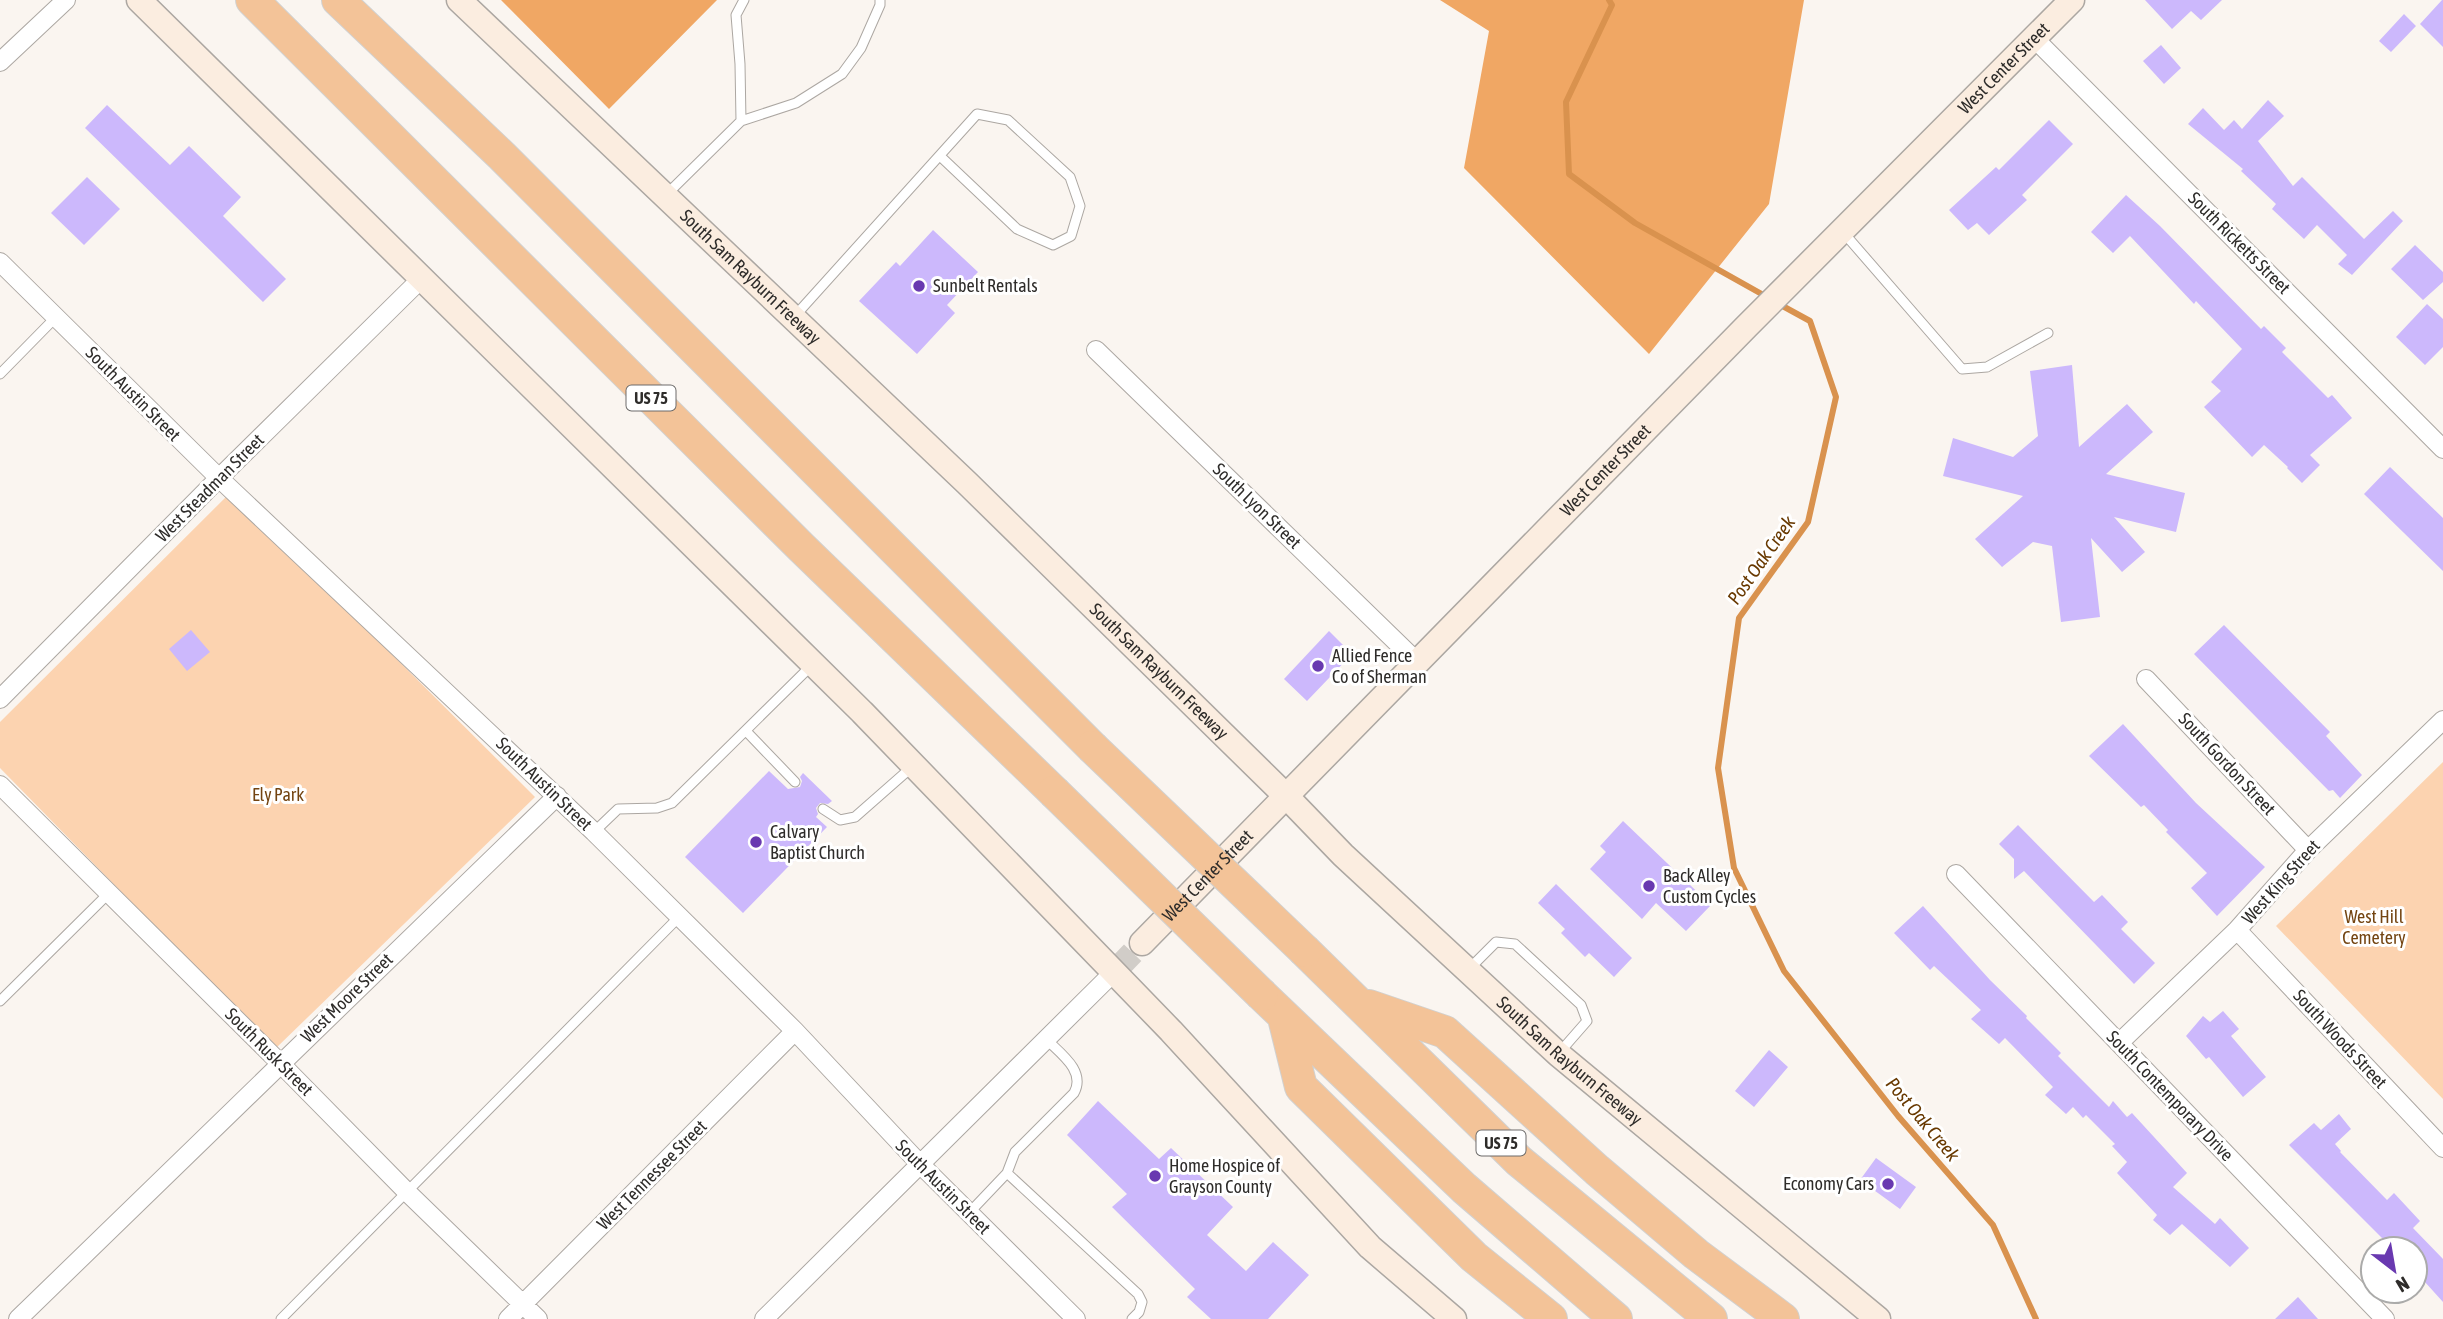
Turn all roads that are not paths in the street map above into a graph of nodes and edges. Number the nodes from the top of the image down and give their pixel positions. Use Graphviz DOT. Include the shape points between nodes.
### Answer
graph roads {
  1 [pos="66,0"];
  2 [pos="139,0"];
  3 [pos="241,0"];
  4 [pos="252,0"];
  5 [pos="338,0"];
  6 [pos="364,0"];
  7 [pos="459,0"];
  8 [pos="744,0"];
  9 [pos="880,0"];
  10 [pos="2072,0"];
  11 [pos="2035,38"];
  12 [pos="305,53"];
  13 [pos="0,62"];
  14 [pos="741,121"];
  15 [pos="502,156"];
  16 [pos="940,156"];
  17 [pos="664,197"];
  18 [pos="1841,231"];
  19 [pos="0,262"];
  20 [pos="422,278"];
  21 [pos="56,317"];
  22 [pos="793,318"];
  23 [pos="2048,333"];
  24 [pos="1096,350"];
  25 [pos="0,374"];
  26 [pos="2443,449"];
  27 [pos="219,478"];
  28 [pos="1417,663"];
  29 [pos="814,664"];
  30 [pos="2146,678"];
  31 [pos="0,699"];
  32 [pos="2443,720"];
  33 [pos="746,731"];
  34 [pos="914,765"];
  35 [pos="794,782"];
  36 [pos="0,785"];
  37 [pos="557,796"];
  38 [pos="1287,797"];
  39 [pos="823,809"];
  40 [pos="594,832"];
  41 [pos="2308,850"];
  42 [pos="1956,874"];
  43 [pos="108,893"];
  44 [pos="680,916"];
  45 [pos="2238,929"];
  46 [pos="1142,943"];
  47 [pos="1468,970"];
  48 [pos="1115,971"];
  49 [pos="0,1001"];
  50 [pos="1360,1003"];
  51 [pos="1284,1018"];
  52 [pos="795,1031"];
  53 [pos="1046,1039"];
  54 [pos="2119,1043"];
  55 [pos="1558,1054"];
  56 [pos="280,1063"];
  57 [pos="2443,1148"];
  58 [pos="919,1163"];
  59 [pos="1007,1174"];
  60 [pos="406,1191"];
  61 [pos="969,1213"];
  62 [pos="523,1304"];
  63 [pos="18,1319"];
  64 [pos="281,1319"];
  65 [pos="508,1319"];
  66 [pos="538,1319"];
  67 [pos="764,1319"];
  68 [pos="1076,1319"];
  69 [pos="1132,1319"];
  70 [pos="1454,1319"];
  71 [pos="1551,1319"];
  72 [pos="1616,1319"];
  73 [pos="1712,1319"];
  74 [pos="1783,1319"];
  75 [pos="1878,1319"];
  76 [pos="2385,1319"];
  1 -- 13 [label="street"];
  2 -- 20 [label="main road"];
  3 -- 12 [label="highway"];
  4 -- 12 [label="highway, US 75"];
  5 -- 15 [label="highway, US 75"];
  6 -- 15 [label="highway"];
  7 -- 17 [label="main road, South Sam Rayburn Freeway"];
  8 -- 14 [label="lane" via="736,15"];
  9 -- 14 [label="lane" via="861,48 842,74 796,103"];
  10 -- 11 [label="main road, West Center Street"];
  11 -- 18 [label="main road, West Center Street"];
  11 -- 26 [label="street, South Ricketts Street"];
  12 -- 51 [label="highway, US 75, bridge" via="802,548"];
  14 -- 17 [label="lane"];
  15 -- 50 [label="highway, US 75, bridge" via="1092,747"];
  16 -- 16 [label="lane" via="977,114 1008,120 1070,177 1080,206 1071,236 1053,245 1017,229"];
  16 -- 22 [label="lane"];
  17 -- 22 [label="main road, South Sam Rayburn Freeway"];
  18 -- 23 [label="lane" via="1962,369 1987,367"];
  18 -- 28 [label="main road, West Center Street"];
  19 -- 21 [label="street, South Austin Street"];
  20 -- 27 [label="street, West Steadman Street"];
  20 -- 29 [label="main road"];
  21 -- 25 [label="lane"];
  21 -- 27 [label="street, South Austin Street"];
  22 -- 38 [label="main road, South Sam Rayburn Freeway"];
  24 -- 28 [label="street, South Lyon Street"];
  27 -- 31 [label="street, West Steadman Street"];
  27 -- 37 [label="street, South Austin Street"];
  28 -- 38 [label="main road, West Center Street"];
  29 -- 33 [label="lane"];
  29 -- 34 [label="main road"];
  30 -- 41 [label="street, South Gordon Street"];
  32 -- 41 [label="street, West King Street"];
  33 -- 35 [label="lane"];
  33 -- 40 [label="lane" via="672,803 618,809"];
  34 -- 39 [label="lane" via="855,817 840,820"];
  34 -- 48 [label="main road"];
  36 -- 43 [label="street, South Rusk Street"];
  37 -- 40 [label="street, South Austin Street"];
  37 -- 56 [label="street, West Moore Street"];
  38 -- 46 [label="main road, West Center Street"];
  38 -- 47 [label="main road, South Sam Rayburn Freeway" via="1342,855"];
  40 -- 44 [label="street, South Austin Street"];
  41 -- 45 [label="street, West King Street"];
  42 -- 54 [label="street, South Contemporary Drive"];
  43 -- 49 [label="lane"];
  43 -- 56 [label="street, South Rusk Street"];
  44 -- 52 [label="street, South Austin Street"];
  44 -- 60 [label="lane"];
  45 -- 54 [label="street, West King Street"];
  45 -- 57 [label="street, South Woods Street"];
  47 -- 55 [label="main road, South Sam Rayburn Freeway"];
  47 -- 55 [label="lane" via="1496,943 1516,944 1581,1005 1587,1021"];
  48 -- 53 [label="street"];
  48 -- 70 [label="main road" via="1370,1247"];
  50 -- 73 [label="highway, US 75" via="1520,1161"];
  50 -- 74 [label="highway" via="1445,1032 1597,1170 1696,1254"];
  51 -- 71 [label="highway" via="1301,1087 1474,1257"];
  51 -- 72 [label="highway, US 75" via="1464,1188"];
  52 -- 58 [label="street, South Austin Street"];
  52 -- 62 [label="street, West Tennessee Street"];
  53 -- 58 [label="street"];
  53 -- 59 [label="lane" via="1067,1060 1079,1084 1015,1152"];
  54 -- 76 [label="street, South Contemporary Drive"];
  55 -- 75 [label="main road, South Sam Rayburn Freeway"];
  56 -- 60 [label="street, South Rusk Street"];
  56 -- 63 [label="street, West Moore Street"];
  58 -- 61 [label="street, South Austin Street"];
  58 -- 67 [label="street"];
  59 -- 61 [label="lane"];
  59 -- 69 [label="lane" via="1138,1294 1142,1302"];
  60 -- 62 [label="street, South Rusk Street"];
  60 -- 64 [label="lane"];
  61 -- 68 [label="street, South Austin Street"];
  62 -- 65 [label="street, West Tennessee Street"];
  62 -- 66 [label="street, South Rusk Street"];
}
